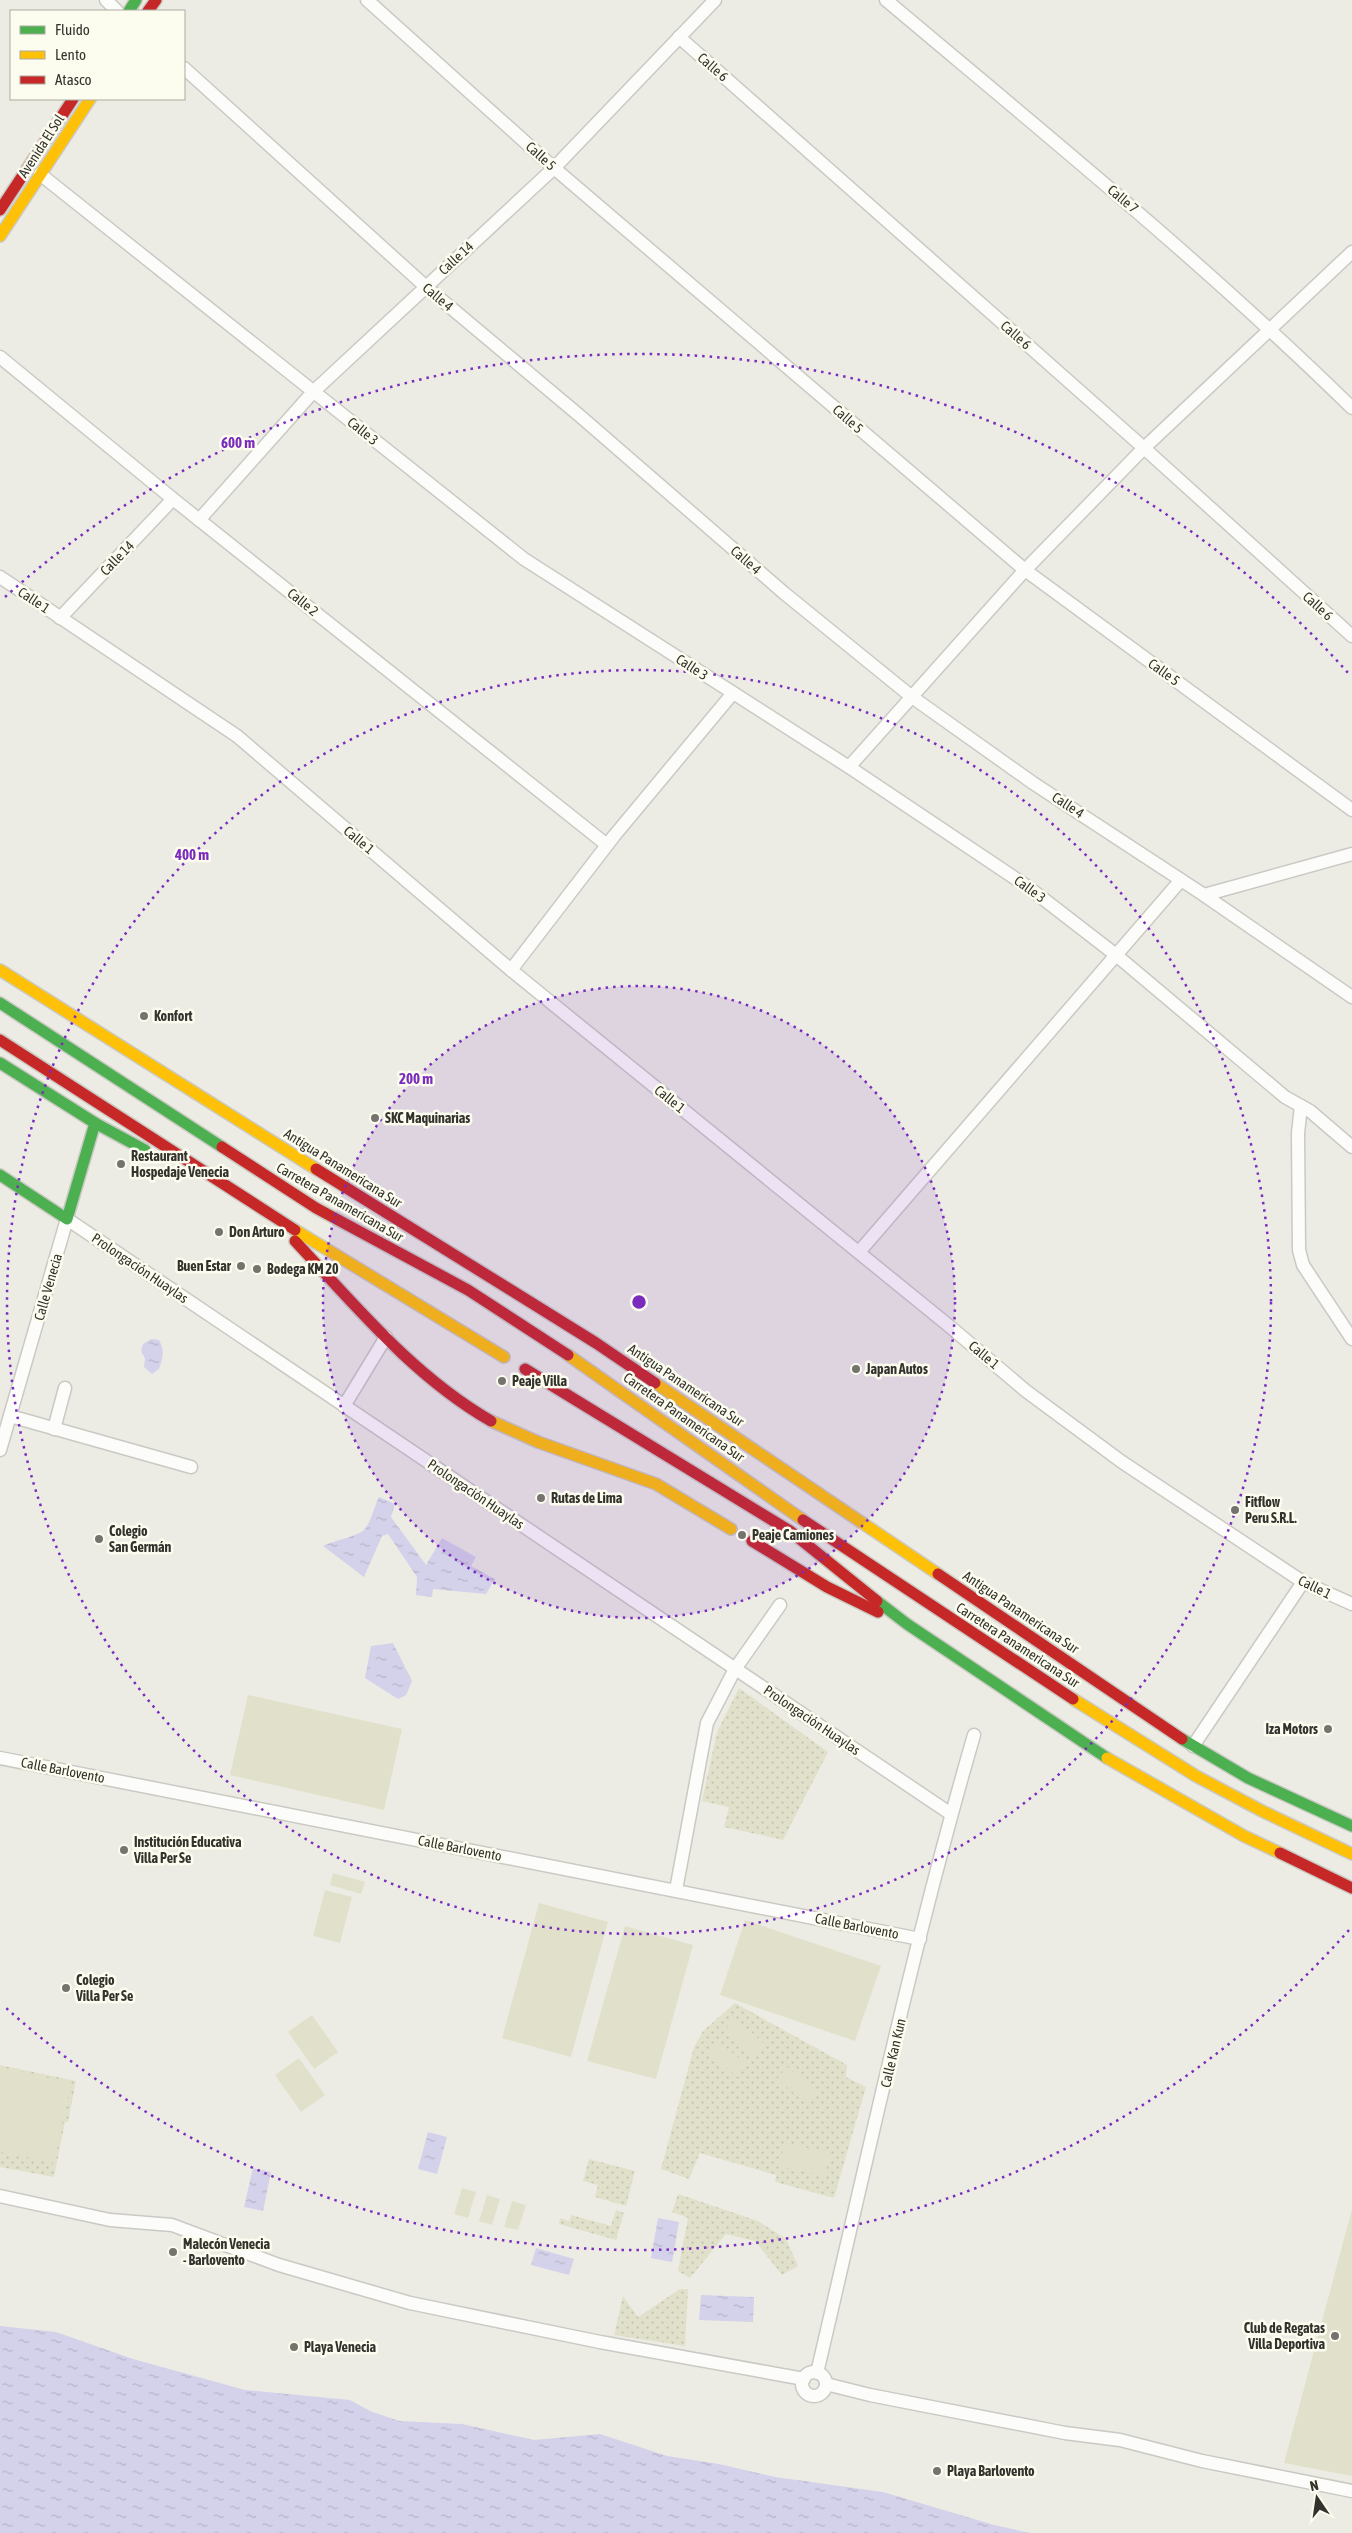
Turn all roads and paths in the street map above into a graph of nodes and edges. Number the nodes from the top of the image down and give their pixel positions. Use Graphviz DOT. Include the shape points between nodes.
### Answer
graph roads {
  1 [pos="106,0"];
  2 [pos="368,0"];
  3 [pos="715,0"];
  4 [pos="886,0"];
  5 [pos="116,10"];
  6 [pos="679,37"];
  7 [pos="185,69"];
  8 [pos="72,100"];
  9 [pos="89,100"];
  10 [pos="554,168"];
  11 [pos="40,174"];
  12 [pos="0,210"];
  13 [pos="0,236"];
  14 [pos="1352,252"];
  15 [pos="425,286"];
  16 [pos="1272,329"];
  17 [pos="0,357"];
  18 [pos="313,392"];
  19 [pos="1352,408"];
  20 [pos="1144,448"];
  21 [pos="173,499"];
  22 [pos="199,520"];
  23 [pos="1025,570"];
  24 [pos="0,576"];
  25 [pos="60,618"];
  26 [pos="1352,636"];
  27 [pos="733,693"];
  28 [pos="912,696"];
  29 [pos="849,767"];
  30 [pos="1352,810"];
  31 [pos="608,845"];
  32 [pos="1352,854"];
  33 [pos="1181,880"];
  34 [pos="1204,895"];
  35 [pos="1116,956"];
  36 [pos="0,970"];
  37 [pos="511,970"];
  38 [pos="1352,997"];
  39 [pos="0,1003"];
  40 [pos="0,1040"];
  41 [pos="0,1063"];
  42 [pos="1301,1106"];
  43 [pos="95,1123"];
  44 [pos="1352,1147"];
  45 [pos="0,1175"];
  46 [pos="252,1205"];
  47 [pos="274,1218"];
  48 [pos="67,1220"];
  49 [pos="859,1252"];
  50 [pos="386,1337"];
  51 [pos="1352,1339"];
  52 [pos="504,1357"];
  53 [pos="525,1369"];
  54 [pos="65,1388"];
  55 [pos="344,1406"];
  56 [pos="10,1416"];
  57 [pos="54,1429"];
  58 [pos="0,1450"];
  59 [pos="191,1466"];
  60 [pos="731,1529"];
  61 [pos="752,1541"];
  62 [pos="1303,1582"];
  63 [pos="1352,1604"];
  64 [pos="780,1605"];
  65 [pos="907,1624"];
  66 [pos="735,1669"];
  67 [pos="974,1735"];
  68 [pos="1193,1746"];
  69 [pos="0,1758"];
  70 [pos="951,1814"];
  71 [pos="1352,1826"];
  72 [pos="1352,1854"];
  73 [pos="1352,1888"];
  74 [pos="676,1890"];
  75 [pos="920,1939"];
  76 [pos="0,2196"];
  77 [pos="817,2373"];
  78 [pos="804,2379"];
  79 [pos="826,2384"];
  80 [pos="1352,2491"];
  1 -- 5 [label="street"];
  2 -- 10 [label="street, Calle 5"];
  3 -- 6 [label="street, Calle 14"];
  4 -- 16 [label="street, Calle 7" via="1180,247"];
  6 -- 10 [label="street, Calle 14"];
  6 -- 20 [label="street, Calle 6"];
  7 -- 15 [label="street, Calle 4"];
  8 -- 12 [label="main road, Avenida El Sol"];
  9 -- 11 [label="main road, Avenida El Sol"];
  10 -- 15 [label="street, Calle 14"];
  10 -- 23 [label="street, Calle 5"];
  11 -- 13 [label="main road, Avenida El Sol"];
  11 -- 18 [label="street, Calle 3"];
  14 -- 16 [label="street"];
  15 -- 18 [label="street, Calle 14"];
  15 -- 28 [label="street, Calle 4" via="784,593"];
  16 -- 19 [label="street, Calle 7"];
  16 -- 20 [label="street"];
  17 -- 21 [label="street, Calle 2"];
  18 -- 22 [label="street, Calle 14"];
  18 -- 27 [label="street, Calle 3" via="524,559"];
  20 -- 23 [label="street"];
  20 -- 26 [label="street, Calle 6"];
  21 -- 22 [label="street, Calle 2"];
  21 -- 25 [label="street, Calle 14"];
  22 -- 31 [label="street, Calle 2"];
  23 -- 28 [label="street"];
  23 -- 30 [label="street, Calle 5"];
  24 -- 25 [label="street, Calle 1"];
  25 -- 37 [label="street, Calle 1" via="238,736"];
  27 -- 29 [label="street, Calle 3"];
  27 -- 31 [label="street"];
  28 -- 29 [label="street"];
  28 -- 33 [label="street, Calle 4" via="1033,783"];
  29 -- 35 [label="street, Calle 3" via="1028,886"];
  31 -- 37 [label="street"];
  32 -- 34 [label="street"];
  33 -- 34 [label="street, Calle 4"];
  33 -- 35 [label="street"];
  34 -- 38 [label="street, Calle 4"];
  35 -- 42 [label="street, Calle 3" via="1285,1097"];
  35 -- 49 [label="street"];
  36 -- 68 [label="main road, Antigua Panamericana Sur" via="596,1343"];
  37 -- 49 [label="street, Calle 1"];
  39 -- 72 [label="main road, Carretera Panamericana Sur" via="316,1208 468,1290 543,1338 870,1565 1127,1734 1254,1807"];
  40 -- 46 [label="main road"];
  41 -- 43 [label="main road"];
  42 -- 44 [label="street, Calle 3"];
  42 -- 51 [label="street" via="1298,1133 1299,1250 1303,1265"];
  43 -- 46 [label="main road"];
  43 -- 48 [label="main road, Calle Venecia"];
  45 -- 48 [label="main road, Prolongación Huaylas"];
  46 -- 47 [label="main road"];
  47 -- 50 [label="main road"];
  47 -- 52 [label="main road"];
  48 -- 55 [label="street, Prolongación Huaylas"];
  48 -- 56 [label="street, Calle Venecia"];
  49 -- 62 [label="street, Calle 1" via="1026,1391 1122,1462"];
  50 -- 55 [label="street"];
  50 -- 60 [label="main road" via="440,1388 470,1410 520,1436 656,1484"];
  53 -- 65 [label="main road" via="790,1531"];
  54 -- 57 [label="street"];
  55 -- 66 [label="street, Prolongación Huaylas"];
  56 -- 57 [label="street"];
  56 -- 58 [label="street, Calle Venecia"];
  57 -- 59 [label="street"];
  61 -- 65 [label="main road" via="827,1587"];
  62 -- 63 [label="street, Calle 1"];
  62 -- 68 [label="street"];
  64 -- 66 [label="street"];
  65 -- 73 [label="main road" via="1108,1759 1244,1836"];
  66 -- 70 [label="street, Prolongación Huaylas"];
  66 -- 74 [label="street" via="705,1732"];
  67 -- 70 [label="street, Calle Kan Kun"];
  68 -- 71 [label="main road, Antigua Panamericana Sur" via="1250,1779"];
  69 -- 74 [label="street, Calle Barlovento"];
  70 -- 75 [label="street, Calle Kan Kun"];
  74 -- 75 [label="street, Calle Barlovento"];
  75 -- 77 [label="street, Calle Kan Kun"];
  76 -- 78 [label="street" via="110,2220 172,2225 279,2265 410,2303"];
  77 -- 78 [label="street"];
  77 -- 79 [label="street"];
  78 -- 79 [label="street" via="804,2390 810,2395 821,2394"];
  79 -- 80 [label="street" via="1055,2431 1120,2440 1202,2461"];
}
